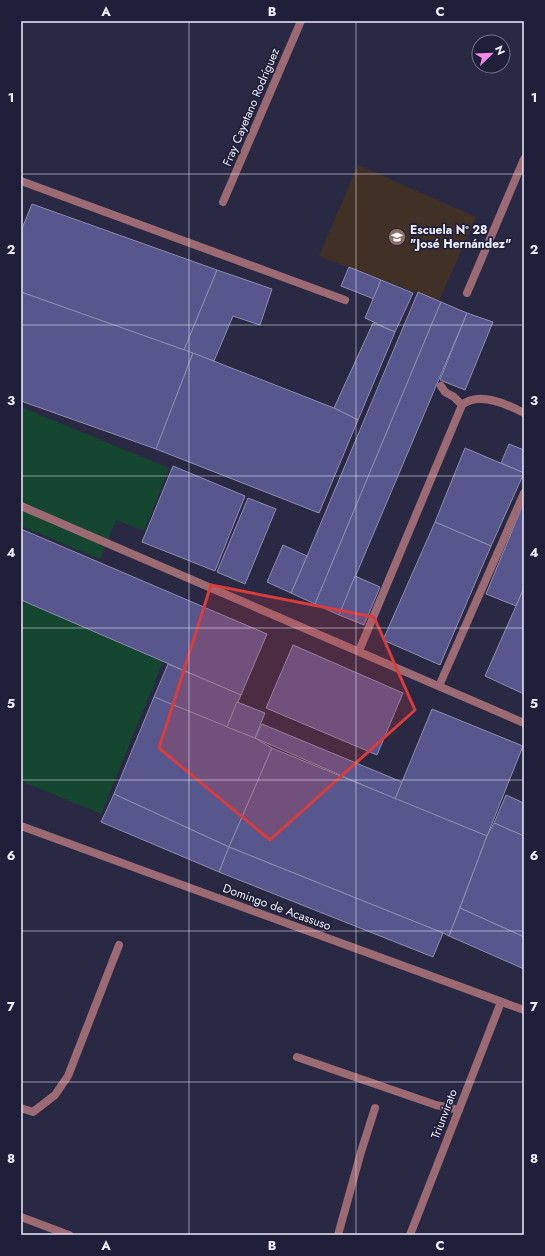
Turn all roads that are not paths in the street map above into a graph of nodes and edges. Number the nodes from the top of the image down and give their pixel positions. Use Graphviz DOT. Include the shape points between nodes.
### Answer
graph roads {
  1 [pos="301,21"];
  2 [pos="524,160"];
  3 [pos="21,181"];
  4 [pos="223,202"];
  5 [pos="467,293"];
  6 [pos="345,300"];
  7 [pos="441,386"];
  8 [pos="462,405"];
  9 [pos="524,414"];
  10 [pos="524,493"];
  11 [pos="21,506"];
  12 [pos="359,651"];
  13 [pos="439,686"];
  14 [pos="524,723"];
  15 [pos="21,826"];
  16 [pos="119,945"];
  17 [pos="502,1002"];
  18 [pos="524,1010"];
  19 [pos="297,1057"];
  20 [pos="21,1108"];
  21 [pos="375,1108"];
  22 [pos="459,1110"];
  23 [pos="21,1217"];
  24 [pos="52,1232"];
  25 [pos="70,1235"];
  26 [pos="338,1235"];
  27 [pos="410,1235"];
  1 -- 4 [label="street, Fray Cayetano Rodríguez"];
  2 -- 5 [label="street"];
  3 -- 6 [label="street"];
  7 -- 8 [label="street"];
  8 -- 9 [label="street" via="468,400 492,400"];
  8 -- 12 [label="street"];
  10 -- 13 [label="street"];
  11 -- 12 [label="street"];
  12 -- 13 [label="street"];
  13 -- 14 [label="street"];
  15 -- 17 [label="street, Domingo de Acassuso"];
  16 -- 20 [label="street" via="68,1076 56,1095 33,1112"];
  17 -- 18 [label="street, Domingo de Acassuso"];
  17 -- 22 [label="street, Triunvirato"];
  19 -- 22 [label="street" via="436,1105"];
  21 -- 26 [label="street"];
  22 -- 27 [label="street, Triunvirato"];
  23 -- 24 [label="street"];
  24 -- 25 [label="street"];
}
